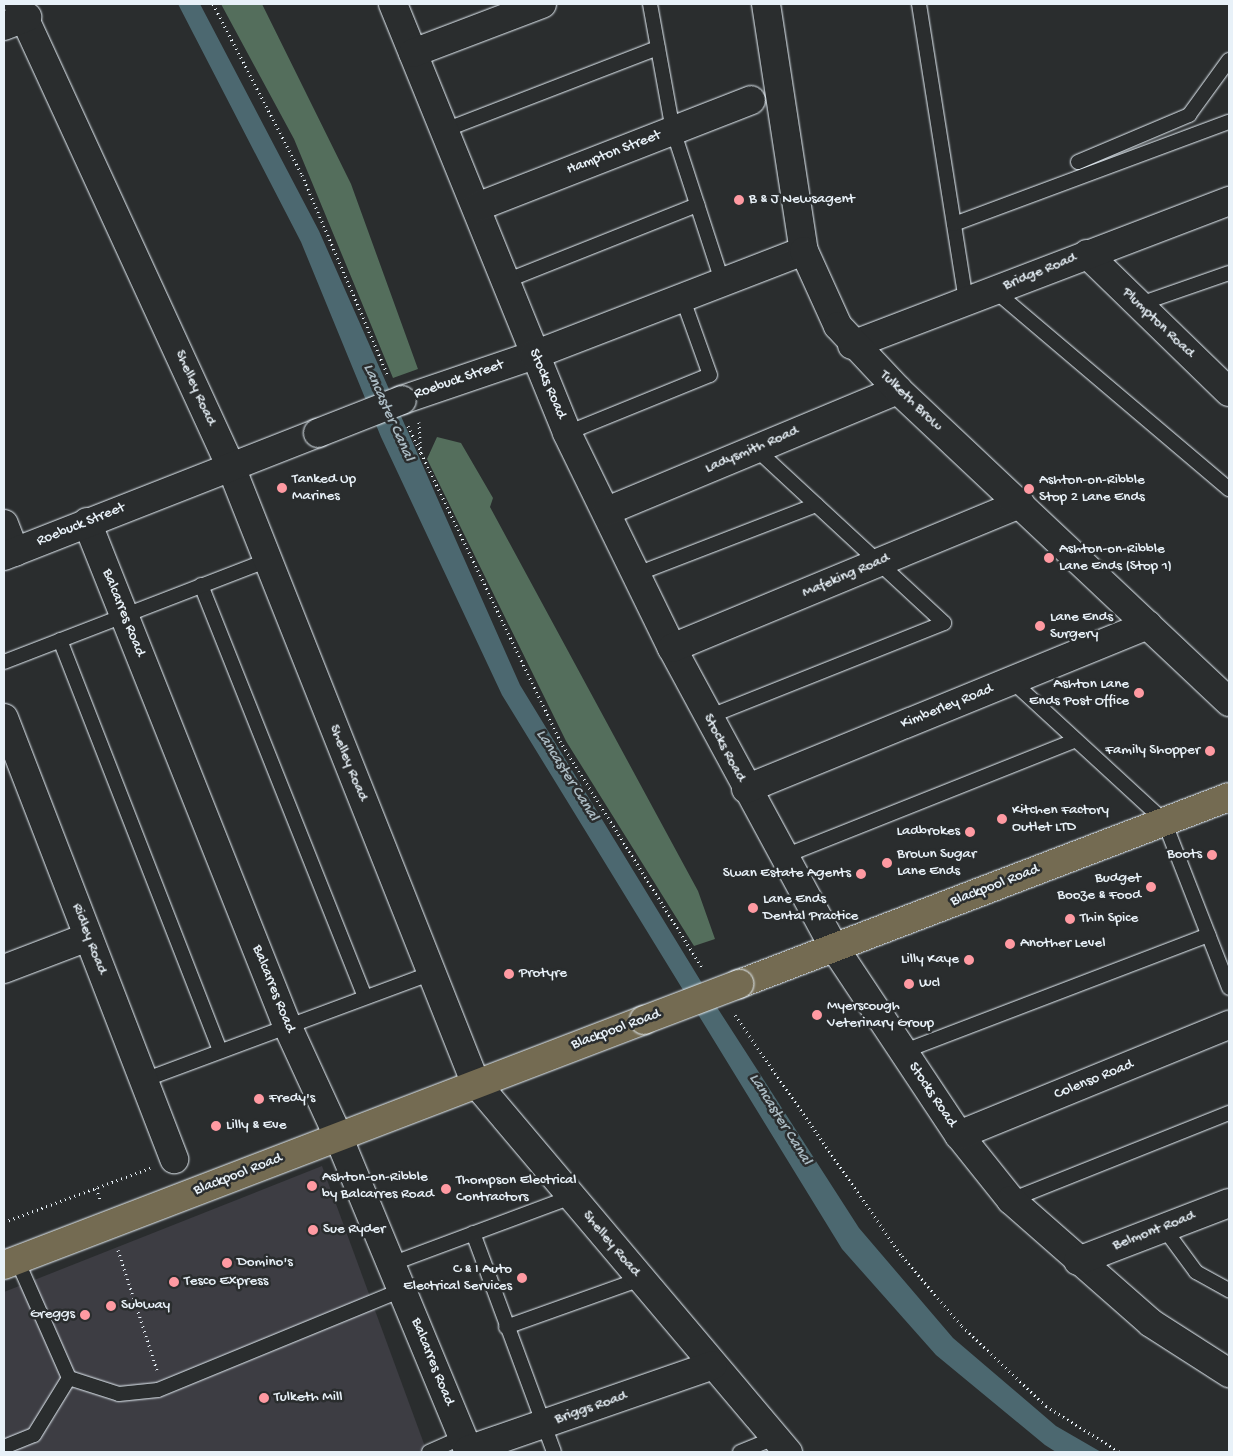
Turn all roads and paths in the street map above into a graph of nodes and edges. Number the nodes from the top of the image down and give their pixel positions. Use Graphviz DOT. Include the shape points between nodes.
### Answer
graph roads {
  1 [pos="213,4"];
  2 [pos="393,4"];
  3 [pos="542,4"];
  4 [pos="650,4"];
  5 [pos="766,4"];
  6 [pos="919,4"];
  7 [pos="16,16"];
  8 [pos="658,48"];
  9 [pos="412,53"];
  10 [pos="1229,60"];
  11 [pos="751,100"];
  12 [pos="1229,122"];
  13 [pos="445,130"];
  14 [pos="673,130"];
  15 [pos="1078,162"];
  16 [pos="1229,202"];
  17 [pos="697,205"];
  18 [pos="477,206"];
  19 [pos="954,224"];
  20 [pos="804,250"];
  21 [pos="1087,254"];
  22 [pos="1229,273"];
  23 [pos="506,280"];
  24 [pos="722,281"];
  25 [pos="994,290"];
  26 [pos="682,297"];
  27 [pos="966,301"];
  28 [pos="1137,305"];
  29 [pos="852,345"];
  30 [pos="534,355"];
  31 [pos="391,383"];
  32 [pos="898,390"];
  33 [pos="1229,392"];
  34 [pos="418,394"];
  35 [pos="404,417"];
  36 [pos="567,433"];
  37 [pos="756,449"];
  38 [pos="421,460"];
  39 [pos="231,467"];
  40 [pos="1229,489"];
  41 [pos="1020,504"];
  42 [pos="816,505"];
  43 [pos="607,511"];
  44 [pos="87,522"];
  45 [pos="4,524"];
  46 [pos="9,554"];
  47 [pos="268,560"];
  48 [pos="878,562"];
  49 [pos="637,574"];
  50 [pos="201,586"];
  51 [pos="124,616"];
  52 [pos="1148,625"];
  53 [pos="60,640"];
  54 [pos="672,648"];
  55 [pos="4,662"];
  56 [pos="1012,680"];
  57 [pos="1229,702"];
  58 [pos="708,717"];
  59 [pos="4,718"];
  60 [pos="1076,740"];
  61 [pos="746,789"];
  62 [pos="1229,797"];
  63 [pos="1164,821"];
  64 [pos="782,857"];
  65 [pos="1208,935"];
  66 [pos="88,937"];
  67 [pos="834,947"];
  68 [pos="4,970"];
  69 [pos="432,973"];
  70 [pos="707,975"];
  71 [pos="1229,988"];
  72 [pos="734,996"];
  73 [pos="365,997"];
  74 [pos="287,1025"];
  75 [pos="1229,1025"];
  76 [pos="220,1050"];
  77 [pos="902,1052"];
  78 [pos="144,1080"];
  79 [pos="475,1082"];
  80 [pos="1229,1113"];
  81 [pos="959,1135"];
  82 [pos="338,1136"];
  83 [pos="174,1159"];
  84 [pos="572,1197"];
  85 [pos="1011,1200"];
  86 [pos="1229,1202"];
  87 [pos="4,1222"];
  88 [pos="109,1222"];
  89 [pos="1163,1227"];
  90 [pos="473,1232"];
  91 [pos="10,1262"];
  92 [pos="1078,1262"];
  93 [pos="391,1264"];
  94 [pos="641,1279"];
  95 [pos="402,1290"];
  96 [pos="1229,1290"];
  97 [pos="506,1327"];
  98 [pos="714,1365"];
  99 [pos="1229,1373"];
  100 [pos="69,1378"];
  101 [pos="163,1388"];
  102 [pos="542,1424"];
  103 [pos="780,1446"];
  104 [pos="4,1447"];
  105 [pos="467,1447"];
  106 [pos="429,1452"];
  107 [pos="554,1452"];
  108 [pos="740,1452"];
  109 [pos="1120,1452"];
  1 -- 31 [label="path" via="302,175"];
  2 -- 9 [label="street, Stocks Road"];
  3 -- 9 [label="street"];
  4 -- 8 [label="lane"];
  5 -- 20 [label="street, Tulketh Brow"];
  6 -- 19 [label="lane"];
  7 -- 39 [label="street, Shelley Road"];
  8 -- 13 [label="lane"];
  8 -- 14 [label="lane"];
  9 -- 13 [label="street, Stocks Road"];
  10 -- 15 [label="lane" via="1189,115"];
  11 -- 14 [label="street, Hampton Street"];
  12 -- 19 [label="lane"];
  13 -- 18 [label="street, Stocks Road"];
  14 -- 17 [label="lane"];
  14 -- 18 [label="street, Hampton Street"];
  16 -- 21 [label="street, Bridge Road"];
  17 -- 23 [label="lane"];
  17 -- 24 [label="lane"];
  18 -- 23 [label="street, Stocks Road"];
  19 -- 27 [label="lane"];
  20 -- 24 [label="street, Roebuck Street"];
  20 -- 29 [label="street, Tulketh Brow" via="825,303"];
  21 -- 25 [label="street, Bridge Road"];
  21 -- 28 [label="street, Plumpton Road"];
  22 -- 28 [label="lane"];
  23 -- 30 [label="street, Stocks Road"];
  24 -- 26 [label="street, Roebuck Street"];
  25 -- 27 [label="street, Bridge Road"];
  25 -- 40 [label="lane"];
  26 -- 30 [label="street, Roebuck Street"];
  26 -- 36 [label="lane" via="710,376"];
  27 -- 29 [label="street, Bridge Road"];
  28 -- 33 [label="street, Plumpton Road"];
  29 -- 32 [label="street, Tulketh Brow"];
  30 -- 34 [label="street, Roebuck Street"];
  30 -- 36 [label="street, Stocks Road"];
  32 -- 37 [label="street, Ladysmith Road"];
  32 -- 41 [label="street, Tulketh Brow"];
  34 -- 38 [label="path"];
  34 -- 39 [label="street, Roebuck Street, bridge"];
  35 -- 38 [label="path"];
  36 -- 43 [label="street, Stocks Road"];
  37 -- 42 [label="lane"];
  37 -- 43 [label="street, Ladysmith Road"];
  38 -- 70 [label="path" via="560,741"];
  39 -- 44 [label="street, Roebuck Street"];
  39 -- 47 [label="street, Shelley Road"];
  41 -- 48 [label="street, Mafeking Road"];
  41 -- 52 [label="street, Tulketh Brow"];
  42 -- 48 [label="lane"];
  42 -- 49 [label="lane"];
  43 -- 49 [label="street, Stocks Road"];
  44 -- 46 [label="street, Roebuck Street"];
  44 -- 51 [label="street, Balcarres Road"];
  45 -- 46 [label="street"];
  47 -- 50 [label="lane"];
  47 -- 69 [label="street, Shelley Road"];
  48 -- 54 [label="street, Mafeking Road"];
  48 -- 58 [label="lane" via="944,623"];
  49 -- 54 [label="street, Stocks Road"];
  50 -- 51 [label="lane"];
  50 -- 73 [label="lane"];
  51 -- 53 [label="lane"];
  51 -- 74 [label="street, Balcarres Road"];
  52 -- 56 [label="street, Kimberley Road"];
  52 -- 57 [label="street, Tulketh Brow"];
  53 -- 55 [label="lane"];
  53 -- 76 [label="lane"];
  54 -- 58 [label="street, Stocks Road"];
  56 -- 60 [label="lane"];
  56 -- 61 [label="street, Kimberley Road"];
  58 -- 61 [label="street, Stocks Road"];
  59 -- 66 [label="street, Ridley Road"];
  60 -- 63 [label="lane"];
  60 -- 64 [label="lane"];
  61 -- 64 [label="street, Stocks Road"];
  62 -- 63 [label="highway, Blackpool Road"];
  63 -- 65 [label="lane"];
  63 -- 67 [label="highway, Blackpool Road"];
  64 -- 67 [label="street, Stocks Road"];
  65 -- 71 [label="lane"];
  65 -- 77 [label="lane"];
  66 -- 68 [label="street"];
  66 -- 78 [label="street, Ridley Road"];
  67 -- 72 [label="highway, Blackpool Road"];
  67 -- 77 [label="street, Stocks Road"];
  69 -- 73 [label="lane"];
  69 -- 79 [label="street, Shelley Road"];
  72 -- 79 [label="highway, Blackpool Road, bridge" via="644,1020"];
  72 -- 109 [label="path" via="902,1256 962,1326 1046,1406"];
  73 -- 74 [label="lane"];
  74 -- 76 [label="lane"];
  74 -- 82 [label="street, Balcarres Road"];
  75 -- 81 [label="street, Colenso Road"];
  76 -- 78 [label="lane"];
  77 -- 81 [label="street, Stocks Road"];
  78 -- 83 [label="street, Ridley Road"];
  79 -- 82 [label="highway, Blackpool Road"];
  79 -- 84 [label="street, Shelley Road"];
  80 -- 85 [label="lane"];
  81 -- 85 [label="street, Stocks Road"];
  82 -- 88 [label="highway, Blackpool Road"];
  82 -- 93 [label="street, Balcarres Road"];
  83 -- 87 [label="path"];
  84 -- 90 [label="lane"];
  84 -- 94 [label="street, Shelley Road"];
  85 -- 92 [label="street, Stocks Road"];
  86 -- 89 [label="street, Belmont Road"];
  88 -- 91 [label="highway, Blackpool Road"];
  88 -- 101 [label="path"];
  89 -- 92 [label="street, Belmont Road"];
  89 -- 96 [label="lane" via="1196,1272"];
  90 -- 93 [label="lane"];
  90 -- 97 [label="lane"];
  91 -- 100 [label="lane"];
  92 -- 99 [label="street, Stocks Road" via="1151,1323"];
  93 -- 95 [label="street, Balcarres Road"];
  94 -- 97 [label="lane"];
  94 -- 98 [label="street, Shelley Road"];
  95 -- 101 [label="lane"];
  95 -- 105 [label="street, Balcarres Road"];
  97 -- 102 [label="lane"];
  98 -- 102 [label="street, Briggs Road"];
  98 -- 103 [label="street, Shelley Road"];
  100 -- 101 [label="lane" via="119,1394"];
  100 -- 104 [label="lane" via="34,1435"];
  102 -- 105 [label="street, Briggs Road"];
  102 -- 107 [label="lane"];
  103 -- 108 [label="lane"];
  105 -- 106 [label="lane"];
}
